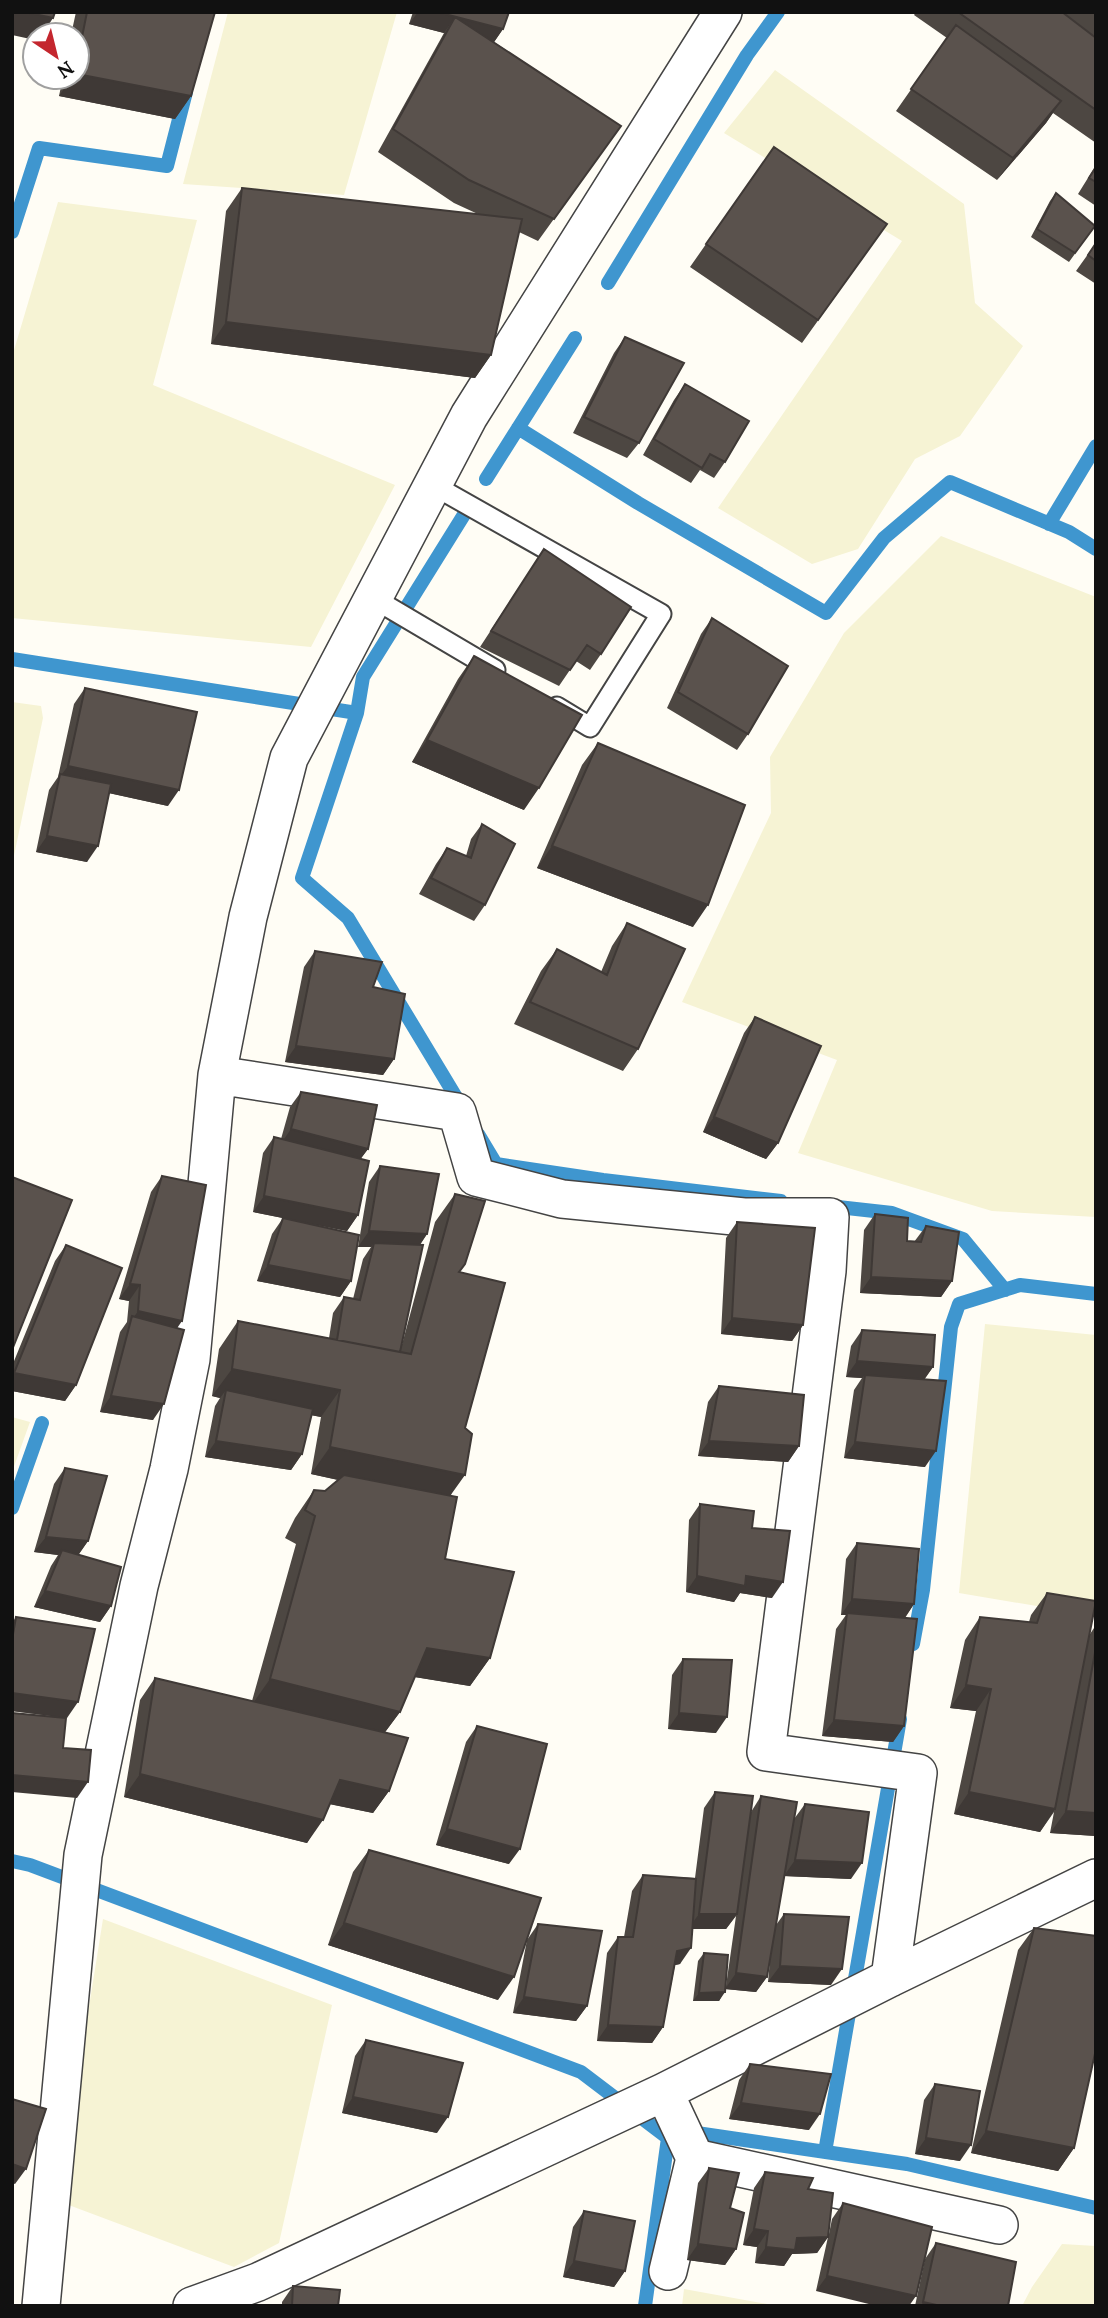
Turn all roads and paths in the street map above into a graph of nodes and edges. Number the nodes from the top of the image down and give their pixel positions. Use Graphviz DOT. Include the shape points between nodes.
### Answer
graph roads {
  1 [pos="723,12"];
  2 [pos="444,491"];
  3 [pos="383,604"];
  4 [pos="508,677"];
  5 [pos="543,699"];
  6 [pos="217,1075"];
  7 [pos="1096,1878"];
  8 [pos="890,1978"];
  9 [pos="664,2123"];
  10 [pos="999,2225"];
  11 [pos="668,2271"];
  12 [pos="41,2306"];
  13 [pos="192,2306"];
  1 -- 2 [label="street" via="469,416"];
  2 -- 3 [label="street"];
  2 -- 5 [label="lane" via="661,614 590,727"];
  3 -- 4 [label="lane"];
  3 -- 6 [label="street" via="323,693 289,758 252,904"];
  6 -- 8 [label="street" via="457,1112 476,1177 562,1199 744,1217 830,1217 766,1752 918,1773"];
  6 -- 12 [label="street" via="191,1360 83,1855"];
  7 -- 8 [label="street"];
  8 -- 9 [label="street"];
  9 -- 10 [label="street"];
  9 -- 11 [label="street"];
  9 -- 13 [label="street"];
}
